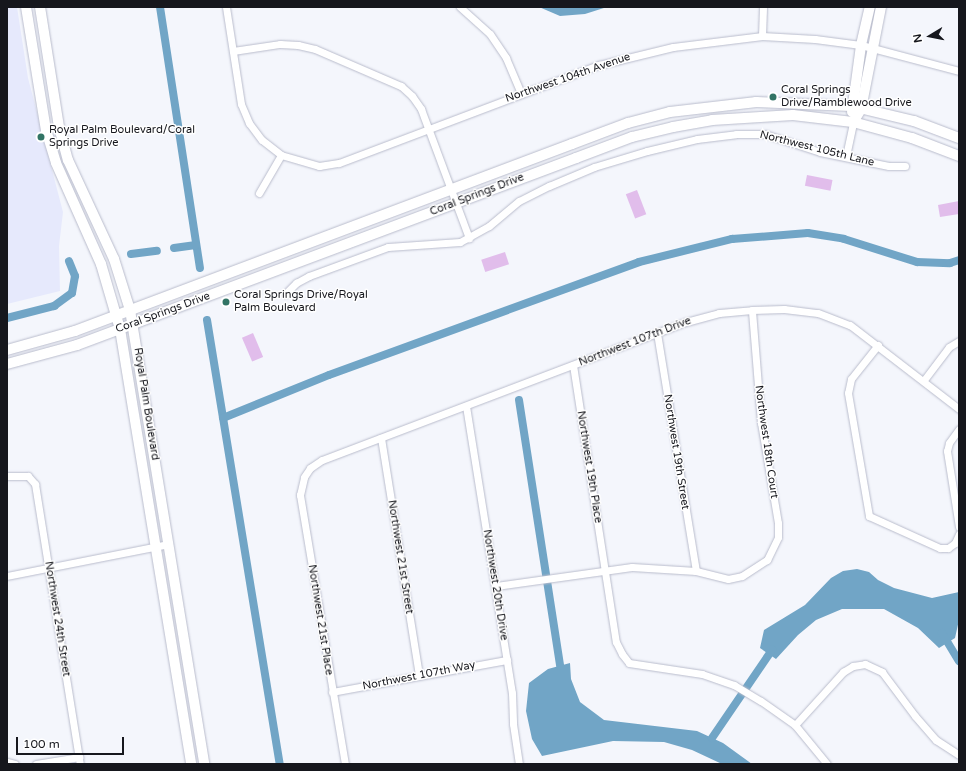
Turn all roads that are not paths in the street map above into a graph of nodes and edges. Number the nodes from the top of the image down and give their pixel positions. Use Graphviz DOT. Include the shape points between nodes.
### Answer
graph roads {
  1 [pos="26,7"];
  2 [pos="40,7"];
  3 [pos="226,7"];
  4 [pos="460,7"];
  5 [pos="763,7"];
  6 [pos="870,7"];
  7 [pos="881,7"];
  8 [pos="762,36"];
  9 [pos="861,45"];
  10 [pos="873,47"];
  11 [pos="233,51"];
  12 [pos="959,70"];
  13 [pos="521,94"];
  14 [pos="851,106"];
  15 [pos="862,109"];
  16 [pos="853,122"];
  17 [pos="428,129"];
  18 [pos="959,138"];
  19 [pos="281,155"];
  20 [pos="846,156"];
  21 [pos="959,156"];
  22 [pos="905,166"];
  23 [pos="451,189"];
  24 [pos="259,193"];
  25 [pos="456,204"];
  26 [pos="469,238"];
  27 [pos="285,294"];
  28 [pos="130,310"];
  29 [pos="752,310"];
  30 [pos="117,315"];
  31 [pos="133,324"];
  32 [pos="120,329"];
  33 [pos="657,333"];
  34 [pos="959,341"];
  35 [pos="878,345"];
  36 [pos="7,350"];
  37 [pos="7,364"];
  38 [pos="574,366"];
  39 [pos="924,380"];
  40 [pos="466,406"];
  41 [pos="959,409"];
  42 [pos="959,429"];
  43 [pos="381,438"];
  44 [pos="7,476"];
  45 [pos="304,477"];
  46 [pos="959,527"];
  47 [pos="959,534"];
  48 [pos="169,544"];
  49 [pos="156,547"];
  50 [pos="48,569"];
  51 [pos="606,570"];
  52 [pos="696,571"];
  53 [pos="7,576"];
  54 [pos="496,586"];
  55 [pos="507,660"];
  56 [pos="419,676"];
  57 [pos="332,692"];
  58 [pos="795,725"];
  59 [pos="959,755"];
  60 [pos="79,760"];
  61 [pos="7,762"];
  62 [pos="15,764"];
  63 [pos="36,764"];
  64 [pos="191,764"];
  65 [pos="204,764"];
  66 [pos="345,764"];
  67 [pos="520,764"];
  68 [pos="827,764"];
  1 -- 30 [label="main road, Royal Palm Boulevard" via="46,130 56,164 101,264"];
  2 -- 28 [label="main road, Royal Palm Boulevard" via="59,126 68,160 114,259"];
  3 -- 11 [label="street"];
  4 -- 13 [label="street" via="490,34 506,58"];
  5 -- 8 [label="street"];
  6 -- 9 [label="main road"];
  7 -- 10 [label="main road"];
  8 -- 9 [label="street, Northwest 104th Avenue"];
  8 -- 13 [label="street, Northwest 104th Avenue" via="687,45 634,55"];
  9 -- 10 [label="street, Northwest 104th Avenue"];
  9 -- 14 [label="main road"];
  10 -- 12 [label="street, Northwest 104th Avenue"];
  10 -- 15 [label="main road"];
  11 -- 17 [label="street" via="280,44 314,49 401,86 421,109"];
  11 -- 19 [label="street" via="245,115 262,140"];
  13 -- 17 [label="street, Northwest 104th Avenue"];
  14 -- 15 [label="main road, Coral Springs Drive"];
  14 -- 16 [label="main road"];
  14 -- 23 [label="main road, Coral Springs Drive" via="756,102 670,112 628,123"];
  15 -- 16 [label="main road"];
  15 -- 18 [label="main road, Coral Springs Drive" via="914,121"];
  16 -- 20 [label="street"];
  16 -- 21 [label="main road, Coral Springs Drive" via="912,138"];
  16 -- 25 [label="main road, Coral Springs Drive" via="793,115 756,115 673,127 632,137"];
  17 -- 19 [label="street, Northwest 104th Avenue" via="339,163 319,166"];
  17 -- 23 [label="street"];
  19 -- 24 [label="street"];
  20 -- 22 [label="street, Northwest 105th Lane" via="889,166"];
  20 -- 26 [label="street, Northwest 105th Lane" via="820,152 765,134 736,134 697,139 639,153 550,186 519,201 489,226"];
  23 -- 25 [label="street"];
  23 -- 28 [label="main road, Coral Springs Drive"];
  25 -- 26 [label="street"];
  25 -- 31 [label="main road, Coral Springs Drive"];
  26 -- 27 [label="street, Northwest 105th Lane" via="460,242 388,246 309,276 296,283"];
  28 -- 30 [label="main road, Coral Springs Drive"];
  28 -- 31 [label="main road, Royal Palm Boulevard"];
  29 -- 33 [label="street, Northwest 107th Drive" via="719,313"];
  29 -- 35 [label="street, Northwest 107th Drive" via="784,309 818,313 850,326"];
  29 -- 52 [label="street, Northwest 18th Court" via="761,423 778,523 778,537 767,560 742,576 728,579"];
  30 -- 32 [label="main road, Royal Palm Boulevard"];
  30 -- 36 [label="main road, Coral Springs Drive" via="75,331"];
  31 -- 32 [label="main road, Coral Springs Drive"];
  31 -- 48 [label="main road, Royal Palm Boulevard"];
  32 -- 37 [label="main road, Coral Springs Drive" via="77,345"];
  32 -- 49 [label="main road, Royal Palm Boulevard"];
  33 -- 38 [label="street, Northwest 107th Drive"];
  33 -- 52 [label="street, Northwest 19th Street"];
  34 -- 39 [label="street" via="949,347"];
  35 -- 39 [label="street, Northwest 107th Drive"];
  35 -- 47 [label="street" via="851,379 848,393 870,516 940,548 948,548 955,543"];
  38 -- 40 [label="street, Northwest 107th Drive"];
  38 -- 51 [label="street, Northwest 19th Place"];
  39 -- 41 [label="street, Northwest 107th Drive"];
  40 -- 43 [label="street, Northwest 107th Drive"];
  40 -- 54 [label="street, Northwest 20th Drive"];
  42 -- 46 [label="street" via="949,443 947,451"];
  43 -- 45 [label="street, Northwest 107th Drive" via="322,460 310,468"];
  43 -- 56 [label="street, Northwest 21st Street"];
  44 -- 50 [label="street, Northwest 24th Street" via="28,476 35,484"];
  45 -- 57 [label="street, Northwest 21st Place" via="300,495"];
  48 -- 49 [label="street"];
  48 -- 65 [label="main road, Royal Palm Boulevard"];
  49 -- 50 [label="street"];
  49 -- 64 [label="main road, Royal Palm Boulevard"];
  50 -- 53 [label="street"];
  50 -- 60 [label="street, Northwest 24th Street"];
  51 -- 52 [label="street" via="632,566"];
  51 -- 54 [label="street"];
  51 -- 58 [label="street, Northwest 19th Place" via="616,642 629,663 702,674 734,686"];
  54 -- 55 [label="street, Northwest 20th Drive"];
  55 -- 56 [label="street, Northwest 107th Way"];
  55 -- 67 [label="street, Northwest 20th Drive"];
  56 -- 57 [label="street, Northwest 107th Way"];
  57 -- 66 [label="street, Northwest 21st Place"];
  58 -- 59 [label="street" via="843,672 853,666 865,664 882,672 932,736"];
  58 -- 68 [label="street, Northwest 19th Place"];
  60 -- 63 [label="street"];
  61 -- 62 [label="street"];
}
